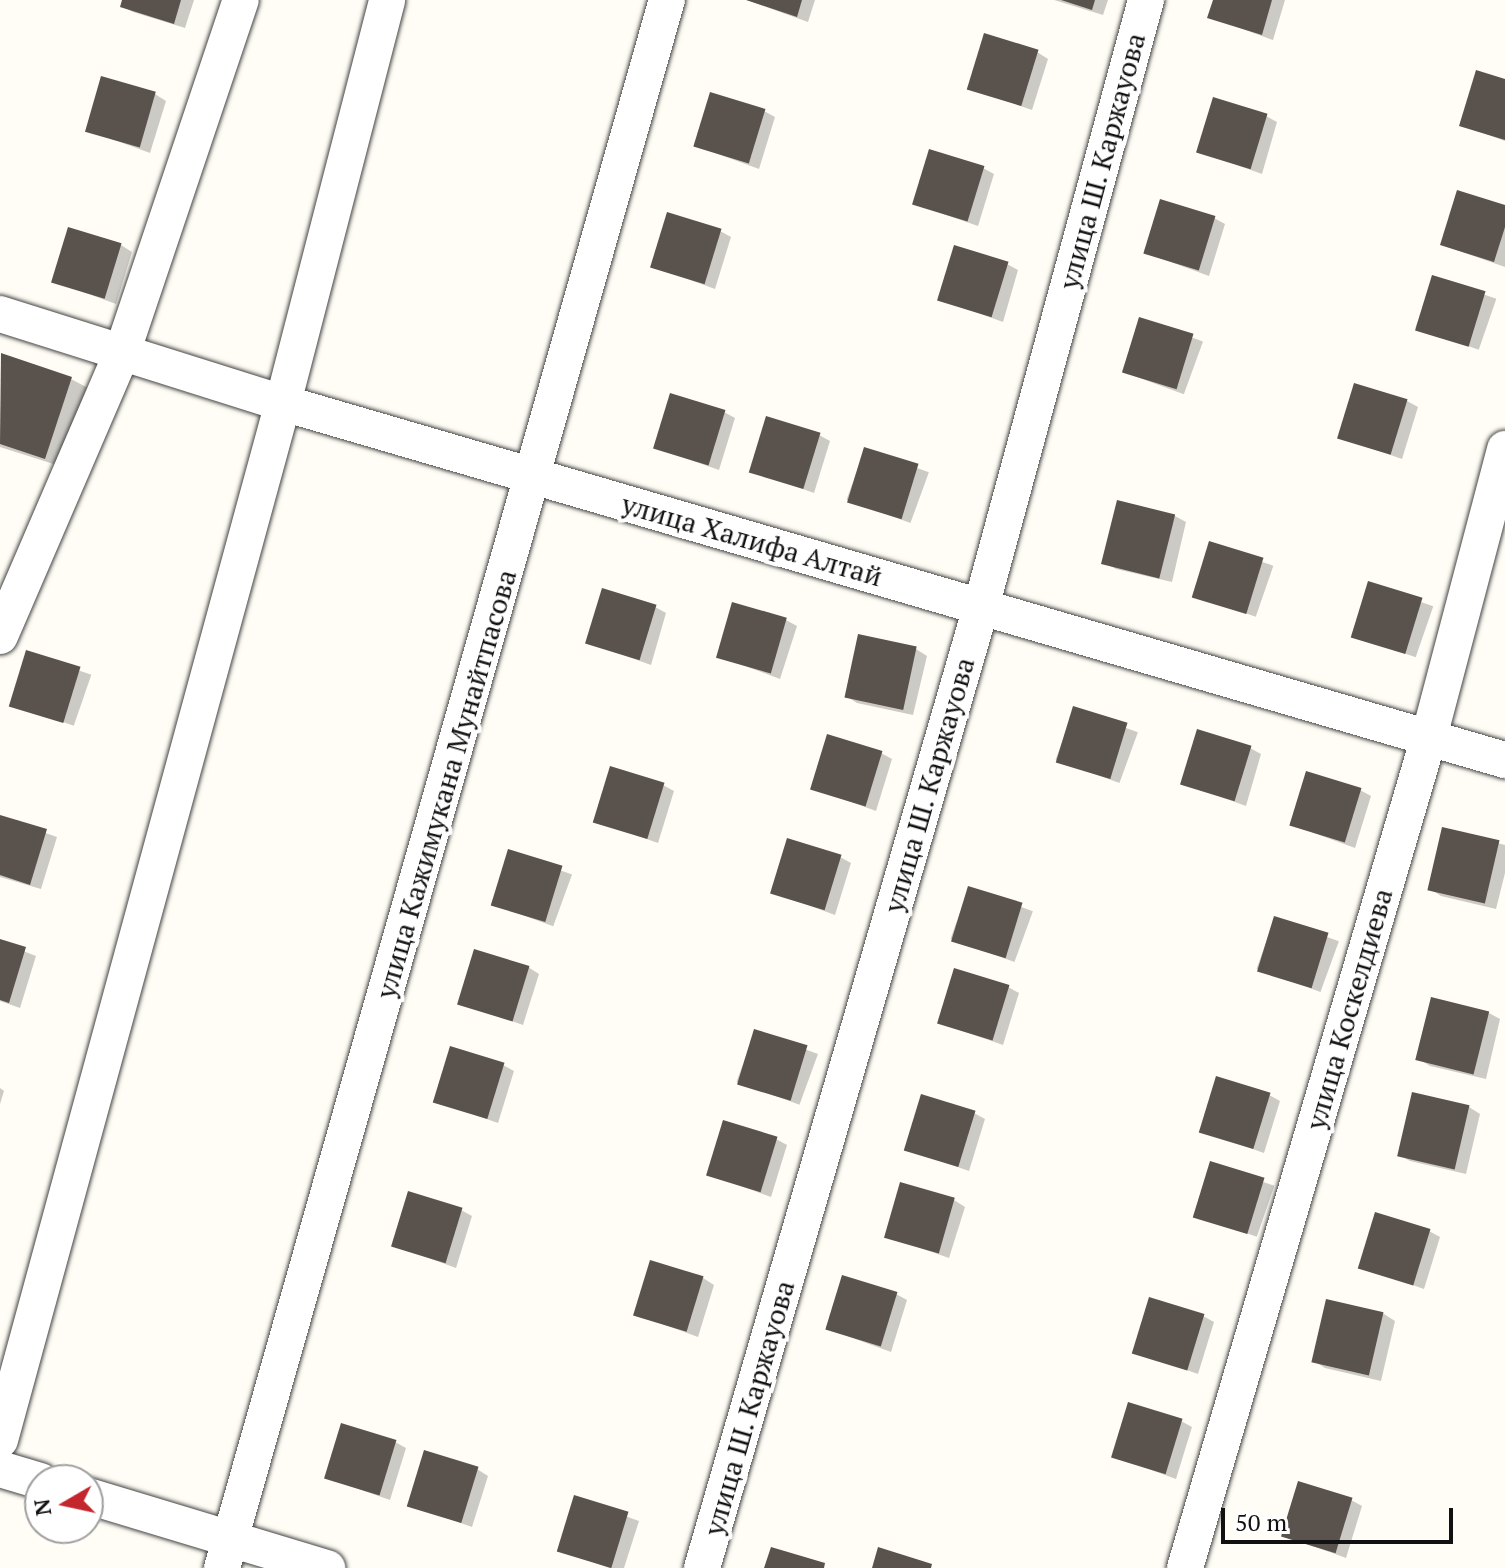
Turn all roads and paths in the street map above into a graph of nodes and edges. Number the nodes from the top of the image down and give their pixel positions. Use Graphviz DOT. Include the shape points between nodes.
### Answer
graph roads {
  1 [pos="241,0"];
  2 [pos="387,0"];
  3 [pos="667,0"];
  4 [pos="1146,0"];
  5 [pos="0,314"];
  6 [pos="123,350"];
  7 [pos="283,403"];
  8 [pos="1505,449"];
  9 [pos="534,476"];
  10 [pos="981,607"];
  11 [pos="0,636"];
  12 [pos="1429,737"];
  13 [pos="1505,760"];
  14 [pos="0,1440"];
  15 [pos="0,1469"];
  16 [pos="24,1476"];
  17 [pos="104,1503"];
  18 [pos="226,1554"];
  19 [pos="327,1568"];
  20 [pos="702,1568"];
  21 [pos="1185,1568"];
  1 -- 6 [label="street"];
  2 -- 7 [label="street"];
  3 -- 9 [label="street, улица Кажимукана Мунайтпасова"];
  4 -- 10 [label="street, улица Ш. Каржауова"];
  5 -- 6 [label="street, улица Халифа Алтай"];
  6 -- 7 [label="street, улица Халифа Алтай"];
  6 -- 11 [label="street"];
  7 -- 9 [label="street, улица Халифа Алтай"];
  7 -- 14 [label="street"];
  8 -- 12 [label="street, улица Коскелдиева"];
  9 -- 10 [label="street, улица Халифа Алтай"];
  9 -- 18 [label="street, улица Кажимукана Мунайтпасова"];
  10 -- 12 [label="street, улица Халифа Алтай"];
  10 -- 20 [label="street, улица Ш. Каржауова"];
  12 -- 13 [label="street, улица Халифа Алтай"];
  12 -- 21 [label="street, улица Коскелдиева"];
  15 -- 16 [label="street"];
  17 -- 18 [label="street"];
  18 -- 19 [label="street"];
}
